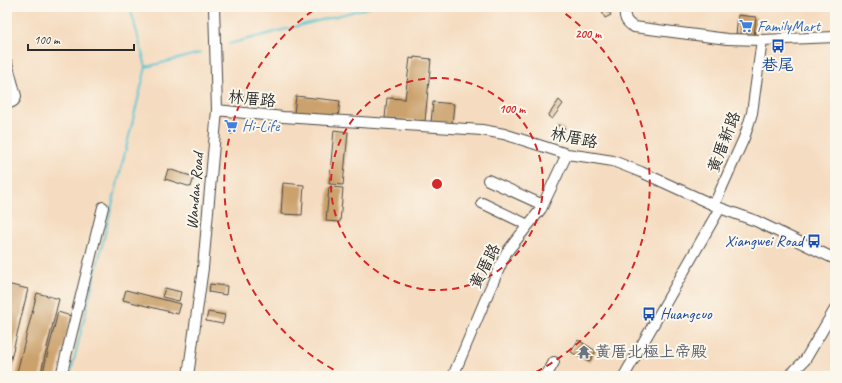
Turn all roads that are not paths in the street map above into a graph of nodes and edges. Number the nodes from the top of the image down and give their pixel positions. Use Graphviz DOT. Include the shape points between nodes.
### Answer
graph roads {
  1 [pos="214,7"];
  2 [pos="625,7"];
  3 [pos="835,37"];
  4 [pos="762,40"];
  5 [pos="7,64"];
  6 [pos="7,104"];
  7 [pos="217,110"];
  8 [pos="567,154"];
  9 [pos="488,180"];
  10 [pos="482,203"];
  11 [pos="543,205"];
  12 [pos="717,206"];
  13 [pos="103,207"];
  14 [pos="528,225"];
  15 [pos="835,260"];
  16 [pos="835,309"];
  17 [pos="554,362"];
  18 [pos="61,376"];
  19 [pos="188,376"];
  20 [pos="453,376"];
  21 [pos="546,376"];
  22 [pos="624,376"];
  23 [pos="789,376"];
  1 -- 7 [label="street, Wandan Road"];
  2 -- 4 [label="street" via="628,24 634,28 727,39"];
  3 -- 4 [label="street"];
  4 -- 12 [label="street, 黃厝新路" via="752,113"];
  5 -- 6 [label="street" via="16,96 15,100"];
  7 -- 8 [label="street, 林厝路" via="283,117 482,130 504,134"];
  7 -- 19 [label="street, Wandan Road" via="203,268"];
  8 -- 11 [label="street, 黃厝路"];
  8 -- 12 [label="street, 林厝路" via="613,161"];
  9 -- 11 [label="street"];
  10 -- 14 [label="street"];
  11 -- 14 [label="street, 黃厝路"];
  12 -- 15 [label="street, 林厝路" via="756,221"];
  12 -- 22 [label="street"];
  13 -- 18 [label="street"];
  14 -- 20 [label="street, 黃厝路" via="506,253"];
  16 -- 23 [label="street" via="805,360"];
  17 -- 21 [label="street"];
}
